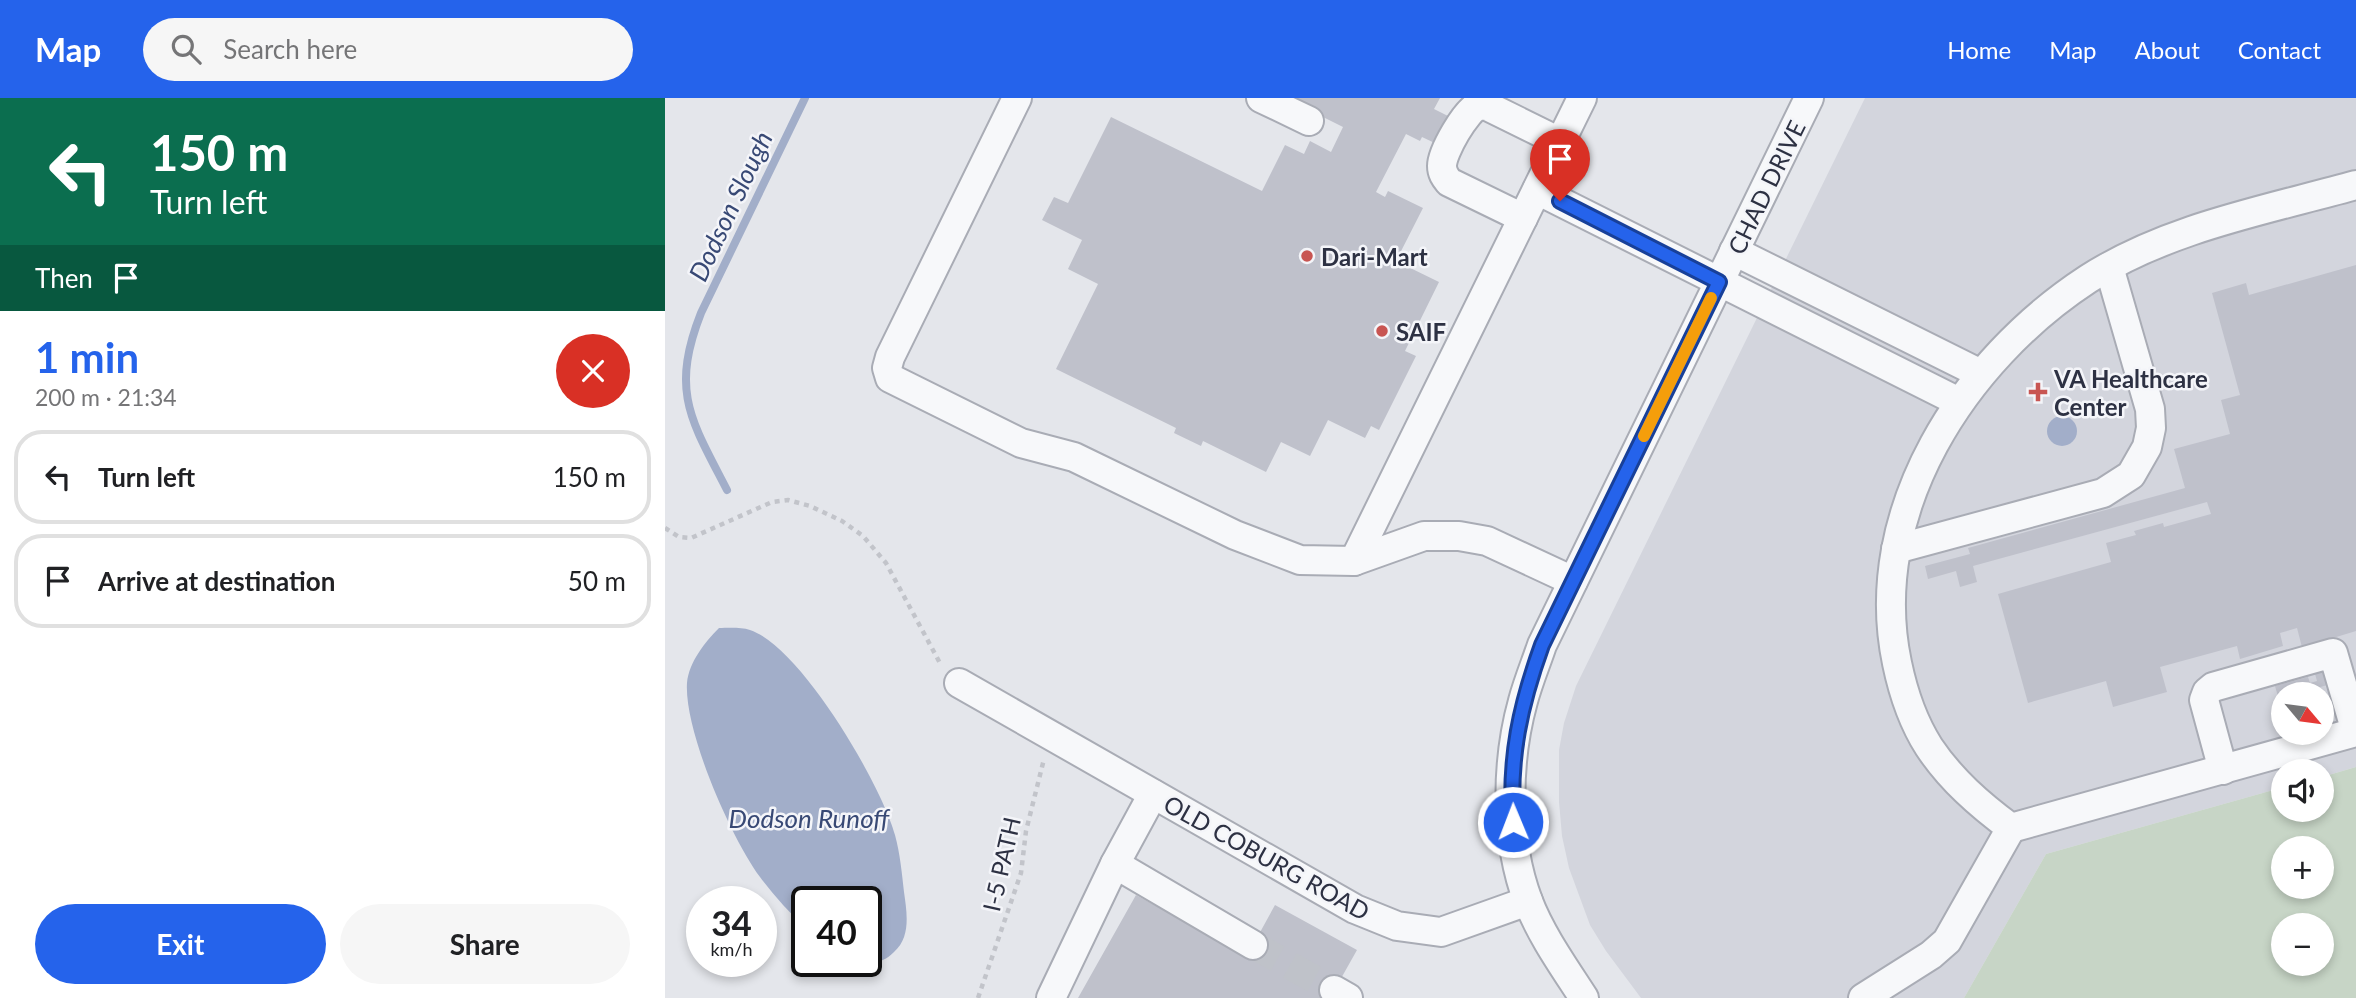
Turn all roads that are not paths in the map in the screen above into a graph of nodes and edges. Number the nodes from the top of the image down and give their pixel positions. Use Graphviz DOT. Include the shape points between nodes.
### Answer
graph roads {
  1 [pos="1017,98"];
  2 [pos="1261,98"];
  3 [pos="1582,98"];
  4 [pos="1809,98"];
  5 [pos="1309,121"];
  6 [pos="1560,142"];
  7 [pos="2356,185"];
  8 [pos="1537,190"];
  9 [pos="1523,218"];
  10 [pos="1734,251"];
  11 [pos="2109,267"];
  12 [pos="1719,282"];
  13 [pos="1981,374"];
  14 [pos="1959,402"];
  15 [pos="1896,549"];
  16 [pos="1354,561"];
  17 [pos="1573,581"];
  18 [pos="959,683"];
  19 [pos="2356,732"];
  20 [pos="2223,770"];
  21 [pos="1153,794"];
  22 [pos="2011,828"];
  23 [pos="1115,864"];
  24 [pos="1528,901"];
  25 [pos="1254,945"];
  26 [pos="1051,998"];
  27 [pos="1584,998"];
  28 [pos="1863,998"];
  1 -- 16 [label="street" via="890,357 890,378 1021,443 1066,454 1277,553 1314,562"];
  2 -- 5 [label="street"];
  3 -- 6 [label="street"];
  4 -- 10 [label="street, CHAD DRIVE"];
  6 -- 8 [label="street"];
  6 -- 9 [label="street" via="1479,105 1466,115 1443,160 1449,181"];
  7 -- 11 [label="street" via="2217,224"];
  8 -- 9 [label="street"];
  8 -- 12 [label="street"];
  9 -- 16 [label="street"];
  10 -- 12 [label="street, CHAD DRIVE"];
  10 -- 13 [label="street"];
  11 -- 13 [label="street" via="2035,318"];
  11 -- 15 [label="street" via="2151,418 2147,447 2131,475 2103,492"];
  12 -- 14 [label="street"];
  12 -- 17 [label="street, CHAD DRIVE"];
  13 -- 14 [label="street"];
  14 -- 15 [label="street" via="1916,483"];
  15 -- 22 [label="street" via="1890,623 1900,677 1915,720 1953,778"];
  16 -- 17 [label="street" via="1424,536 1459,536 1487,541"];
  17 -- 24 [label="street, CHAD DRIVE" via="1538,656 1514,747 1514,846"];
  18 -- 21 [label="street, OLD COBURG ROAD"];
  19 -- 20 [label="street"];
  19 -- 20 [label="street" via="2333,653 2213,687 2204,696 2204,705"];
  20 -- 22 [label="street"];
  21 -- 23 [label="street"];
  21 -- 24 [label="street, OLD COBURG ROAD" via="1355,909 1397,926 1441,932"];
  22 -- 28 [label="street" via="1947,941"];
  23 -- 25 [label="street"];
  23 -- 26 [label="street"];
  24 -- 27 [label="street"];
}
